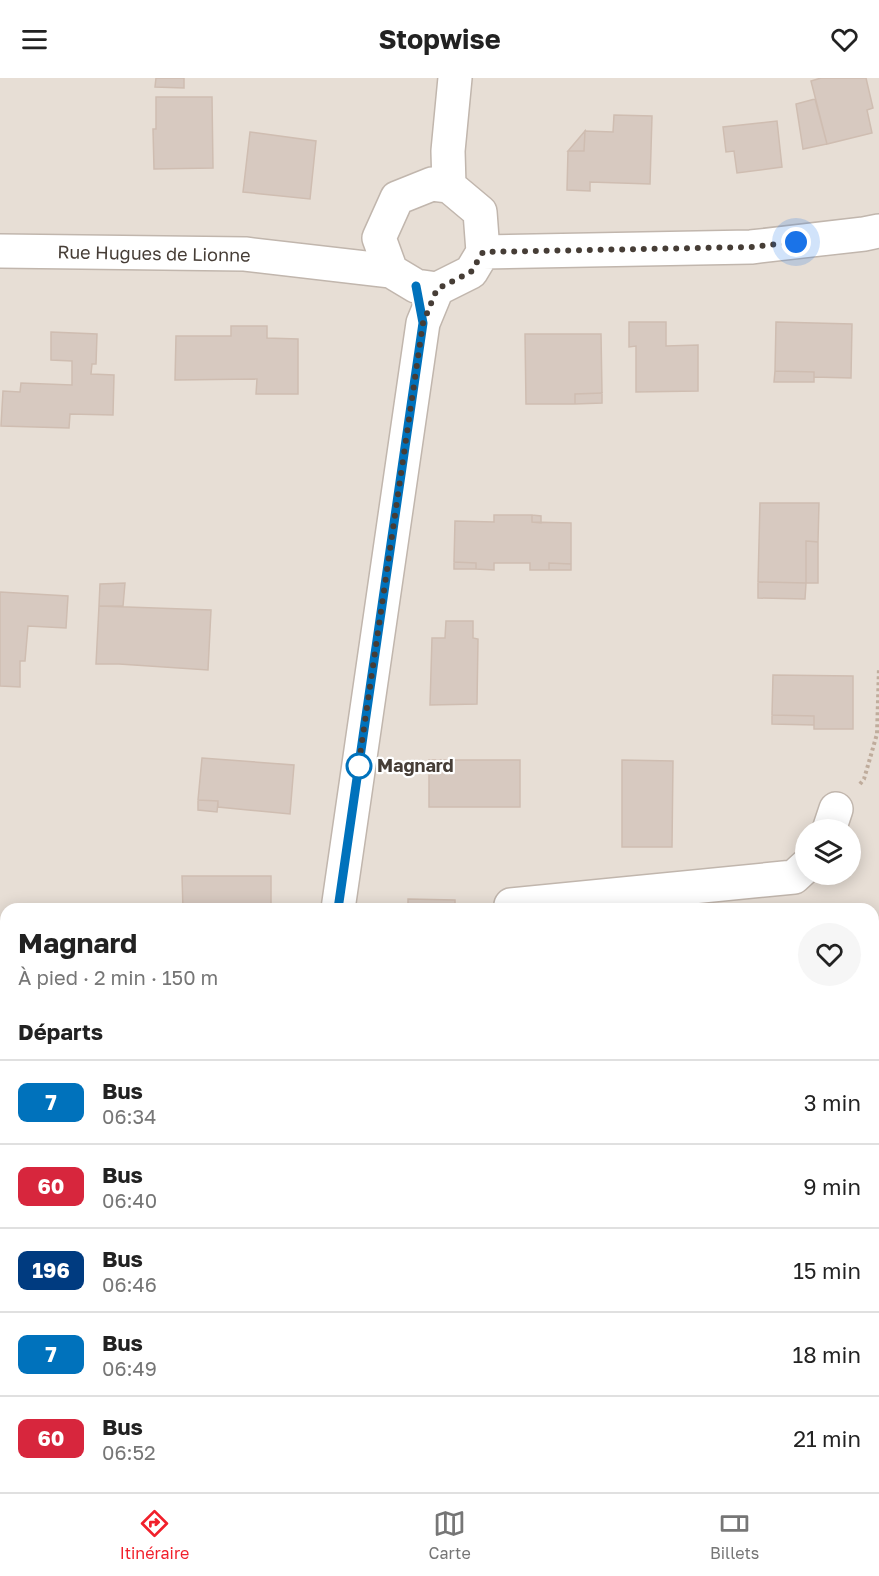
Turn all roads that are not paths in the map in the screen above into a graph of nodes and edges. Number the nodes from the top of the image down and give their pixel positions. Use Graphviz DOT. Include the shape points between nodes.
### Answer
graph roads {
  1 [pos="455,78"];
  2 [pos="441,185"];
  3 [pos="879,231"];
  4 [pos="379,238"];
  5 [pos="0,251"];
  6 [pos="483,252"];
  7 [pos="308,260"];
  8 [pos="415,282"];
  9 [pos="795,876"];
  10 [pos="339,903"];
  11 [pos="531,903"];
  1 -- 2 [label="street"];
  2 -- 4 [label="street" via="397,198"];
  2 -- 6 [label="street" via="480,212"];
  3 -- 6 [label="street" via="751,247"];
  4 -- 7 [label="street, Rue Hugues de Lionne"];
  4 -- 8 [label="street"];
  5 -- 7 [label="street, Rue Hugues de Lionne" via="245,254"];
  6 -- 8 [label="street" via="471,272"];
  7 -- 8 [label="street, Rue Hugues de Lionne"];
  8 -- 10 [label="street" via="423,323"];
  9 -- 11 [label="street"];
}
